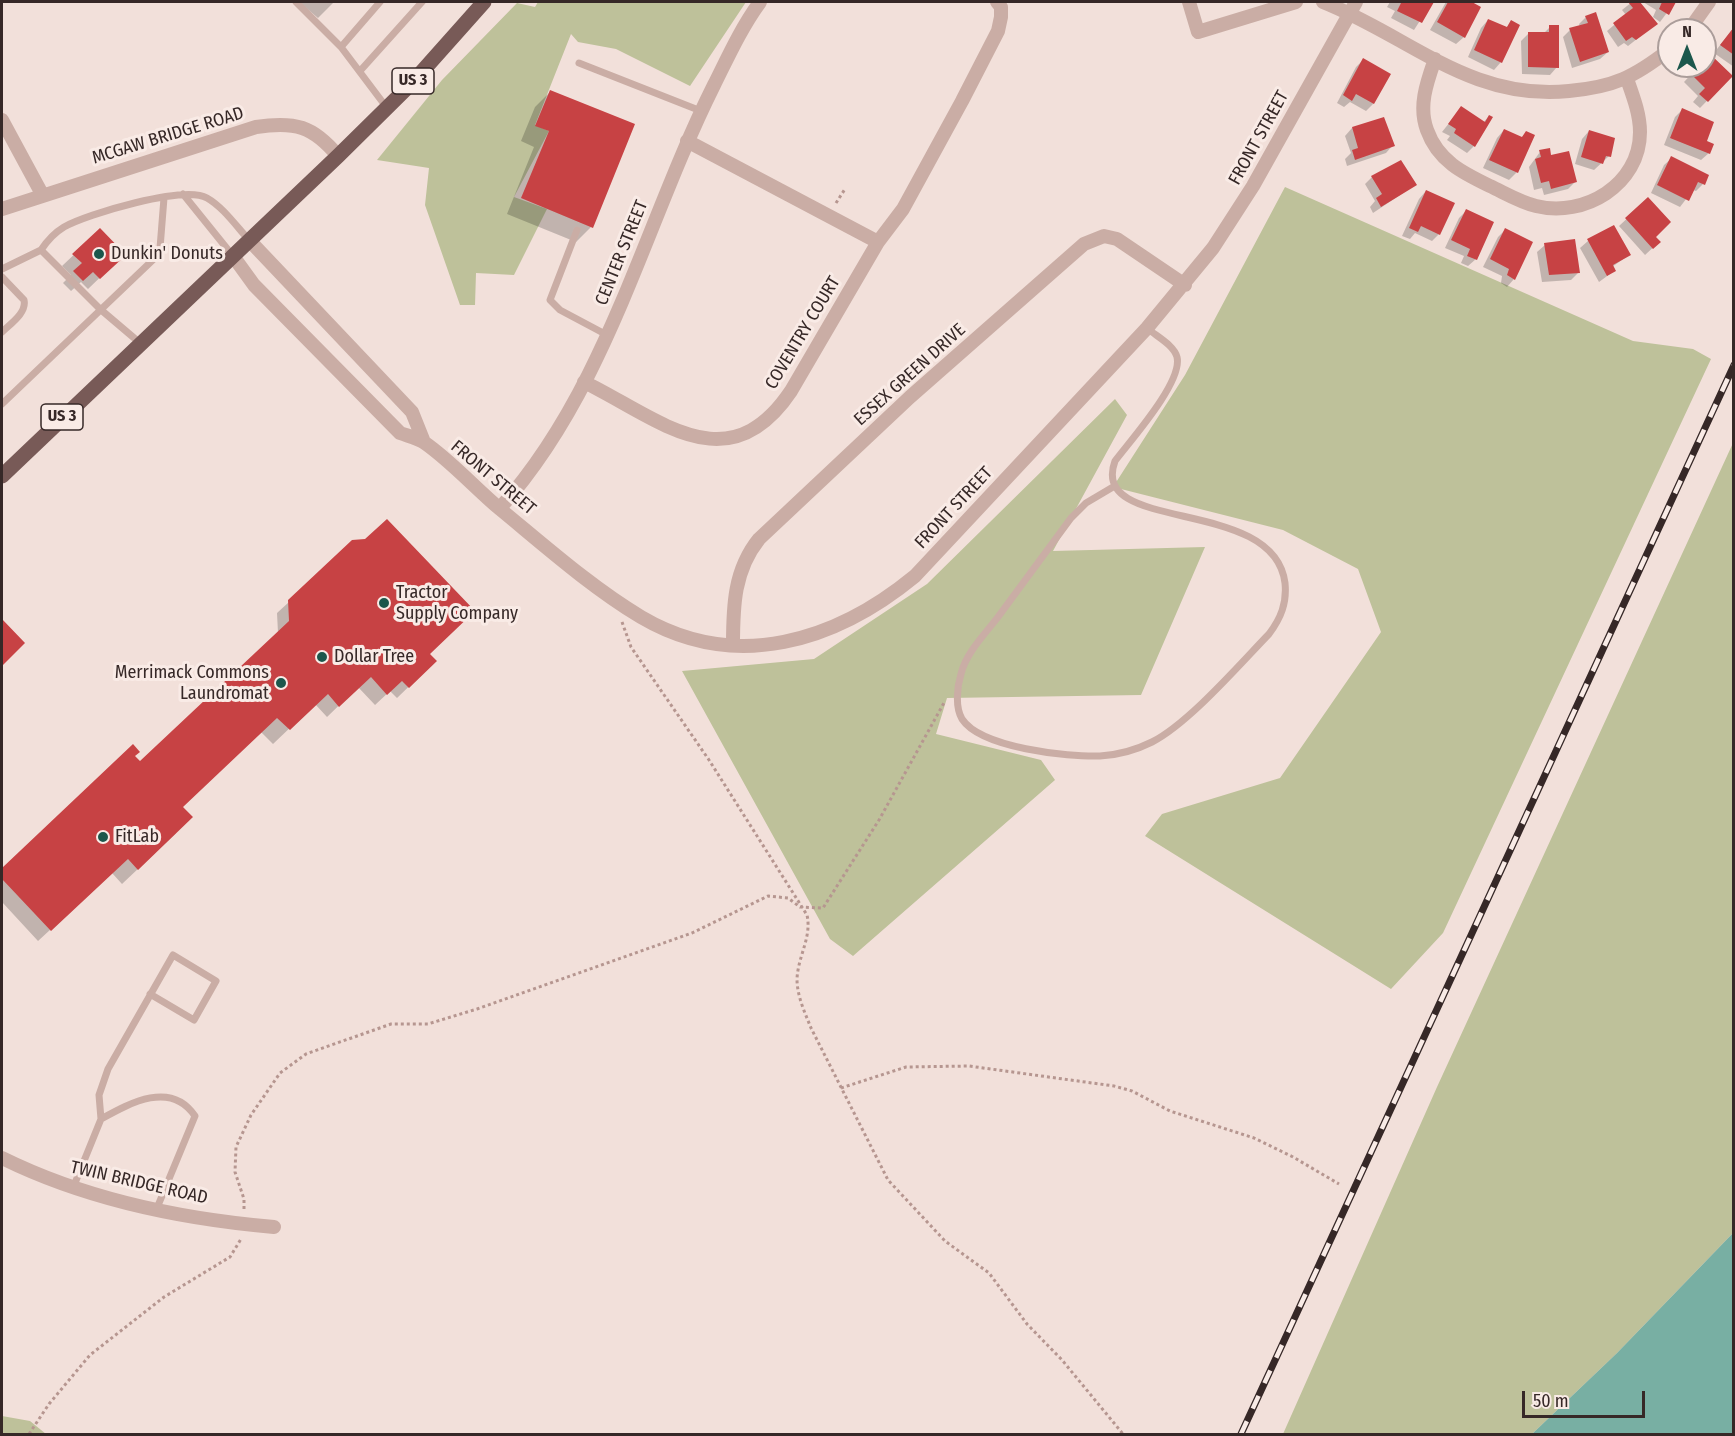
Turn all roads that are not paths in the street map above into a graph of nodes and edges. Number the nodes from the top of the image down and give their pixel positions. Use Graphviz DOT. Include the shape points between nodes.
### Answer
graph roads {
  1 [pos="296,2"];
  2 [pos="380,2"];
  3 [pos="422,2"];
  4 [pos="484,2"];
  5 [pos="760,2"];
  6 [pos="997,2"];
  7 [pos="1189,2"];
  8 [pos="1296,2"];
  9 [pos="1323,2"];
  10 [pos="1709,2"];
  11 [pos="1352,8"];
  12 [pos="1698,18"];
  13 [pos="341,47"];
  14 [pos="1657,58"];
  15 [pos="1435,59"];
  16 [pos="579,63"];
  17 [pos="360,71"];
  18 [pos="1627,79"];
  19 [pos="387,108"];
  20 [pos="701,111"];
  21 [pos="2,120"];
  22 [pos="687,141"];
  23 [pos="338,156"];
  24 [pos="42,194"];
  25 [pos="183,194"];
  26 [pos="164,198"];
  27 [pos="2,209"];
  28 [pos="577,230"];
  29 [pos="249,240"];
  30 [pos="878,242"];
  31 [pos="40,250"];
  32 [pos="233,256"];
  33 [pos="2,269"];
  34 [pos="2,277"];
  35 [pos="1185,285"];
  36 [pos="100,309"];
  37 [pos="1147,328"];
  38 [pos="2,332"];
  39 [pos="606,335"];
  40 [pos="140,342"];
  41 [pos="584,382"];
  42 [pos="2,404"];
  43 [pos="424,442"];
  44 [pos="3,471"];
  45 [pos="1113,487"];
  46 [pos="500,508"];
  47 [pos="733,645"];
  48 [pos="150,994"];
  49 [pos="101,1119"];
  50 [pos="2,1158"];
  51 [pos="73,1188"];
  52 [pos="157,1208"];
  53 [pos="274,1227"];
  1 -- 13 [label="lane"];
  2 -- 13 [label="lane"];
  3 -- 17 [label="lane"];
  4 -- 19 [label="main road, US 3"];
  5 -- 20 [label="street, CENTER STREET"];
  6 -- 30 [label="street, COVENTRY COURT" via="1001,6 998,31 903,209"];
  7 -- 8 [label="street" via="1198,32"];
  9 -- 11 [label="street"];
  10 -- 12 [label="street"];
  11 -- 15 [label="street"];
  11 -- 35 [label="street, FRONT STREET" via="1235,217"];
  13 -- 17 [label="lane"];
  14 -- 18 [label="street"];
  15 -- 18 [label="street" via="1501,88 1526,93 1587,89"];
  15 -- 18 [label="street" via="1427,81 1423,114 1434,146 1459,171 1520,200 1556,209 1597,199 1629,173 1638,154 1640,132 1638,111"];
  16 -- 20 [label="lane"];
  17 -- 19 [label="lane"];
  19 -- 23 [label="main road, US 3"];
  20 -- 22 [label="street, CENTER STREET"];
  21 -- 24 [label="street"];
  22 -- 30 [label="street"];
  22 -- 39 [label="street, CENTER STREET"];
  23 -- 24 [label="street, MCGAW BRIDGE ROAD" via="323,138 309,130 274,124"];
  23 -- 29 [label="main road, US 3"];
  24 -- 27 [label="street, MCGAW BRIDGE ROAD"];
  25 -- 26 [label="lane"];
  25 -- 29 [label="lane" via="208,198"];
  25 -- 32 [label="lane"];
  26 -- 31 [label="lane" via="116,207 78,220 54,233"];
  26 -- 36 [label="lane" via="157,256"];
  28 -- 39 [label="lane" via="550,300 560,310"];
  29 -- 32 [label="main road, US 3"];
  29 -- 43 [label="street, FRONT STREET" via="412,412"];
  30 -- 41 [label="street, COVENTRY COURT" via="785,401 750,432 719,441 689,436"];
  31 -- 33 [label="lane"];
  31 -- 36 [label="lane"];
  32 -- 40 [label="main road, US 3"];
  32 -- 43 [label="street, FRONT STREET" via="254,285 400,433"];
  34 -- 38 [label="lane" via="25,305"];
  35 -- 37 [label="street, FRONT STREET"];
  35 -- 47 [label="street, ESSEX GREEN DRIVE" via="1117,239 1104,236 1084,244 910,397 759,538 746,554 739,573"];
  36 -- 40 [label="lane"];
  36 -- 42 [label="lane"];
  37 -- 45 [label="lane" via="1171,347 1177,358 1176,370 1166,393 1115,461"];
  37 -- 47 [label="street, FRONT STREET" via="938,552 888,598 858,617 796,641"];
  39 -- 41 [label="street, CENTER STREET"];
  40 -- 44 [label="main road, US 3"];
  41 -- 46 [label="street, CENTER STREET" via="532,470"];
  43 -- 46 [label="street, FRONT STREET"];
  45 -- 45 [label="lane" via="1124,498 1141,505 1230,529 1262,543 1276,557 1284,575 1285,605 1279,620 1169,731 1138,748 1100,756 1060,753 980,735 959,711 961,673 975,648 1071,518 1086,503"];
  46 -- 47 [label="street, FRONT STREET" via="643,618 699,640"];
  48 -- 48 [label="lane" via="194,1020 216,981 173,954"];
  48 -- 49 [label="lane" via="108,1069 99,1095"];
  49 -- 51 [label="lane"];
  49 -- 52 [label="lane" via="151,1096 165,1096 189,1108 195,1116"];
  50 -- 51 [label="street, TWIN BRIDGE ROAD"];
  51 -- 52 [label="street, TWIN BRIDGE ROAD"];
  52 -- 53 [label="street, TWIN BRIDGE ROAD"];
}
